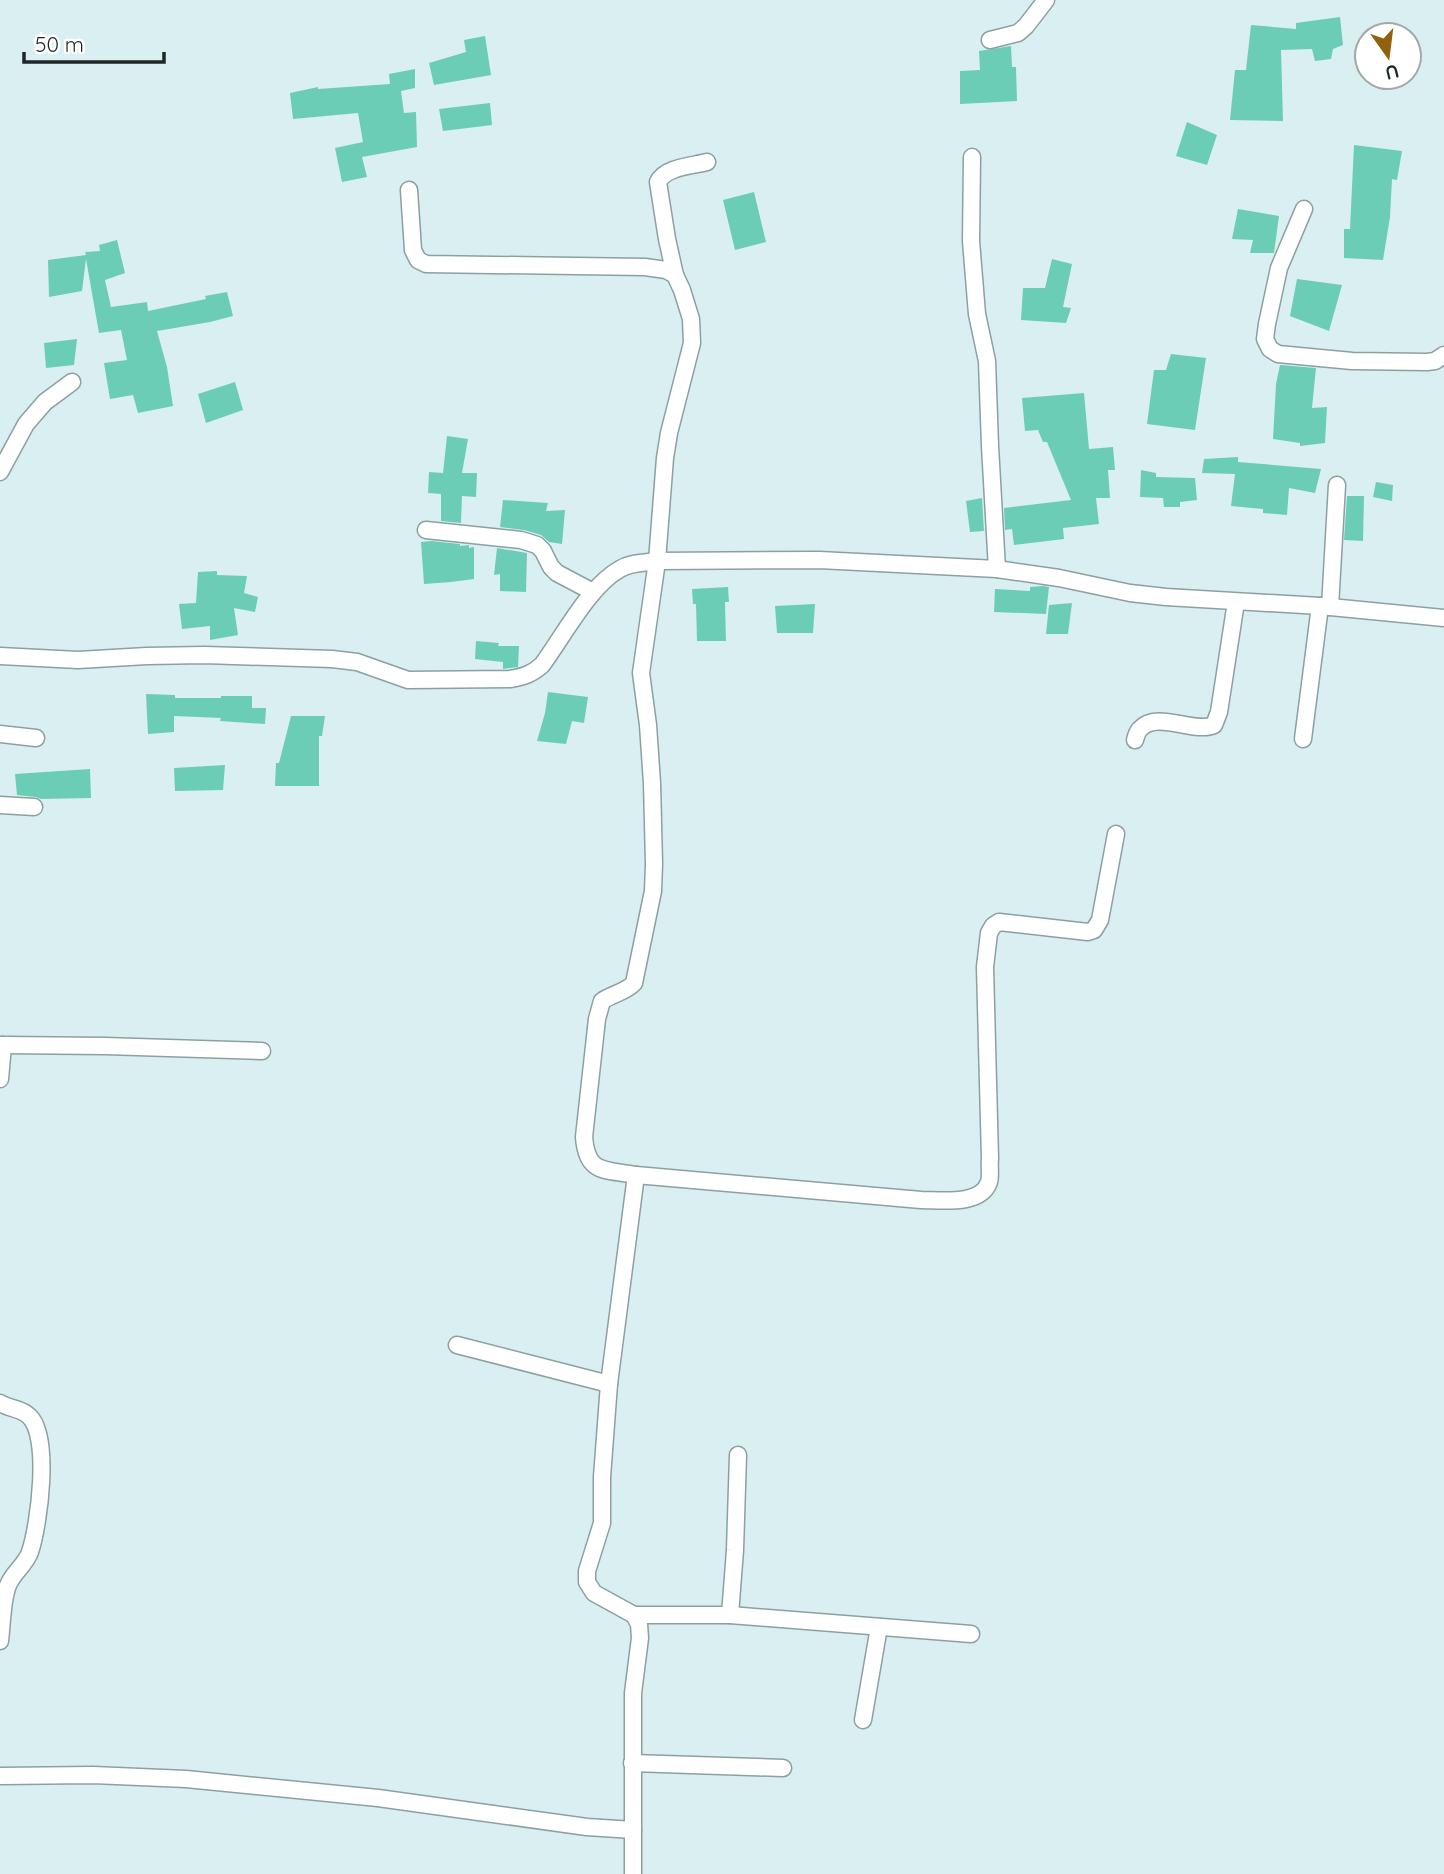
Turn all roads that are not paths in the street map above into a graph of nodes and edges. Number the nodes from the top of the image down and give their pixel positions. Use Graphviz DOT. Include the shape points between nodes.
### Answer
graph roads {
  1 [pos="1046,0"];
  2 [pos="990,40"];
  3 [pos="972,158"];
  4 [pos="707,162"];
  5 [pos="409,190"];
  6 [pos="1304,209"];
  7 [pos="675,275"];
  8 [pos="1444,355"];
  9 [pos="72,383"];
  10 [pos="0,472"];
  11 [pos="1337,485"];
  12 [pos="426,530"];
  13 [pos="657,561"];
  14 [pos="997,569"];
  15 [pos="593,592"];
  16 [pos="1236,602"];
  17 [pos="1325,607"];
  18 [pos="1444,618"];
  19 [pos="0,656"];
  20 [pos="0,734"];
  21 [pos="36,738"];
  22 [pos="1303,739"];
  23 [pos="1135,740"];
  24 [pos="0,805"];
  25 [pos="34,807"];
  26 [pos="1116,834"];
  27 [pos="2,1045"];
  28 [pos="262,1051"];
  29 [pos="0,1079"];
  30 [pos="636,1175"];
  31 [pos="457,1345"];
  32 [pos="609,1384"];
  33 [pos="0,1403"];
  34 [pos="738,1455"];
  35 [pos="634,1615"];
  36 [pos="730,1615"];
  37 [pos="878,1627"];
  38 [pos="971,1634"];
  39 [pos="0,1641"];
  40 [pos="863,1720"];
  41 [pos="632,1763"];
  42 [pos="783,1768"];
  43 [pos="0,1776"];
  44 [pos="633,1830"];
  45 [pos="633,1874"];
  1 -- 2 [label="street" via="1018,33"];
  3 -- 14 [label="street" via="971,241 977,314 987,361"];
  4 -- 7 [label="street" via="667,172 658,182"];
  5 -- 7 [label="street" via="412,250 426,264 645,267"];
  6 -- 8 [label="street" via="1274,286 1265,339 1270,349 1278,354 1352,361 1427,362"];
  7 -- 13 [label="street" via="691,319 692,343 665,457"];
  9 -- 10 [label="street" via="26,424"];
  11 -- 17 [label="street"];
  12 -- 15 [label="street" via="537,545 557,573"];
  13 -- 14 [label="street" via="831,560"];
  13 -- 15 [label="street" via="619,569"];
  13 -- 30 [label="street" via="641,673 652,783 653,891 634,983 602,1001 584,1137 585,1152 597,1168"];
  14 -- 16 [label="street" via="1130,593"];
  15 -- 19 [label="street" via="541,665 533,673 510,680 408,680 357,662 332,659"];
  16 -- 17 [label="street"];
  16 -- 23 [label="street" via="1214,725 1149,724"];
  17 -- 18 [label="street"];
  17 -- 22 [label="street"];
  20 -- 21 [label="street"];
  24 -- 25 [label="street"];
  26 -- 30 [label="street" via="1100,920 1094,930 999,922 989,933 985,967 990,1159 989,1182 981,1194 921,1200"];
  27 -- 28 [label="street"];
  27 -- 29 [label="street"];
  30 -- 32 [label="street"];
  31 -- 32 [label="street"];
  32 -- 35 [label="street" via="602,1524 587,1582 594,1593"];
  33 -- 39 [label="street" via="34,1422 42,1463 30,1553 7,1588"];
  34 -- 36 [label="street"];
  35 -- 36 [label="street"];
  35 -- 41 [label="street" via="640,1638 632,1693"];
  36 -- 37 [label="street"];
  37 -- 38 [label="street"];
  37 -- 40 [label="street"];
  41 -- 42 [label="street"];
  41 -- 44 [label="street"];
  43 -- 44 [label="street" via="186,1779"];
  44 -- 45 [label="street"];
}
